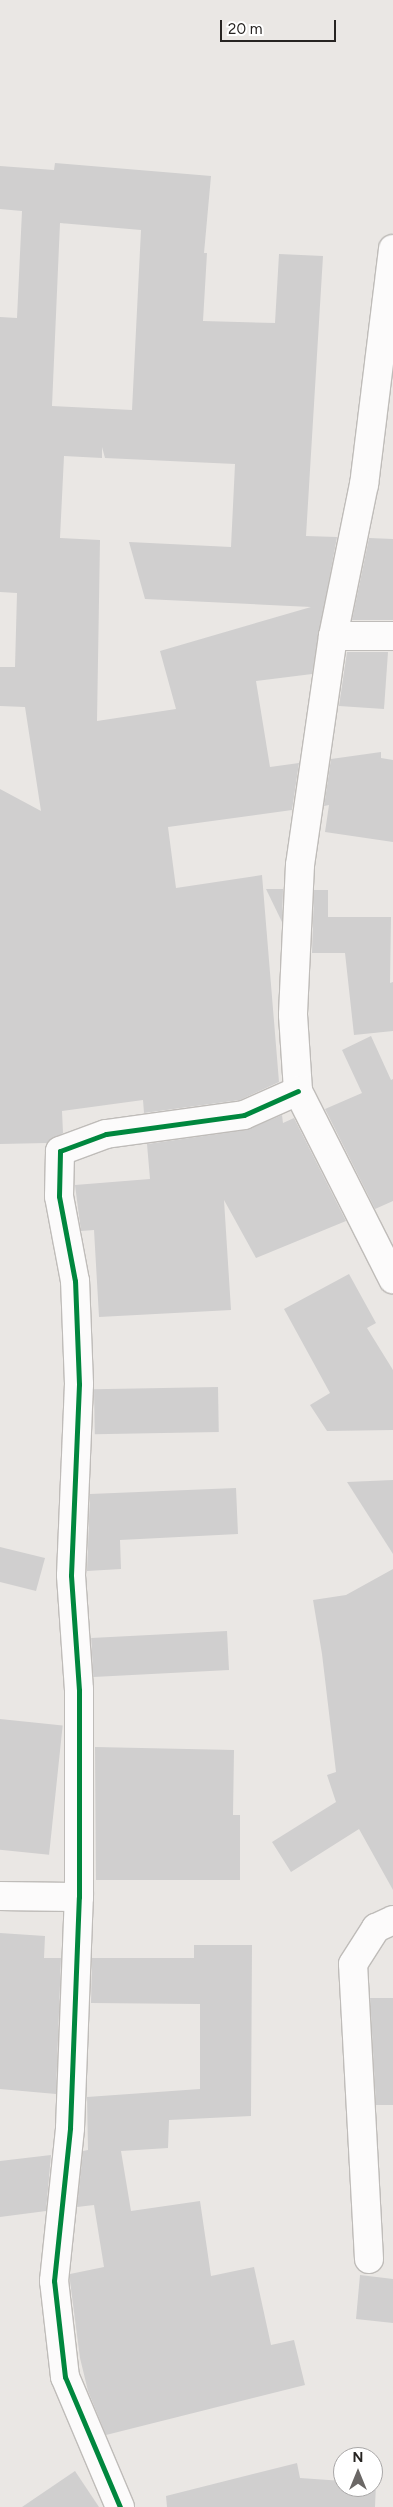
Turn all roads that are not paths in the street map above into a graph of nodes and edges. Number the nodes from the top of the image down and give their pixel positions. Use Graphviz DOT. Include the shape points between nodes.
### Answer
graph roads {
  1 [pos="393,249"];
  2 [pos="334,636"];
  3 [pos="393,636"];
  4 [pos="298,1091"];
  5 [pos="393,1279"];
  6 [pos="0,1896"];
  7 [pos="79,1897"];
  8 [pos="393,1920"];
  9 [pos="369,2259"];
  10 [pos="120,2507"];
  1 -- 2 [label="street" via="364,484"];
  2 -- 3 [label="street"];
  2 -- 4 [label="street" via="300,865 293,1015"];
  4 -- 5 [label="street"];
  4 -- 7 [label="street" via="244,1115 106,1134 60,1150 59,1196 75,1281 79,1384 71,1574 79,1690"];
  6 -- 7 [label="street"];
  7 -- 10 [label="street" via="70,2128 54,2281 65,2377"];
  8 -- 9 [label="street" via="376,1928 353,1964"];
}
